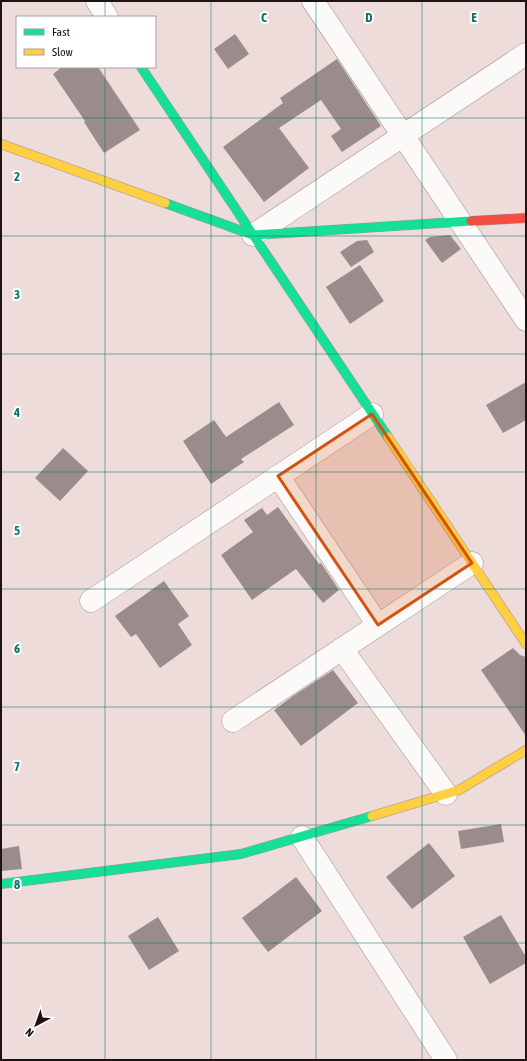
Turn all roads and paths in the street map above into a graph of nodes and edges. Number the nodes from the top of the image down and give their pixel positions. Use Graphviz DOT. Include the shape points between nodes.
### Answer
graph roads {
  1 [pos="97,1"];
  2 [pos="313,1"];
  3 [pos="106,16"];
  4 [pos="526,54"];
  5 [pos="142,68"];
  6 [pos="403,136"];
  7 [pos="1,144"];
  8 [pos="526,218"];
  9 [pos="461,222"];
  10 [pos="253,235"];
  11 [pos="526,320"];
  12 [pos="372,414"];
  13 [pos="278,476"];
  14 [pos="472,563"];
  15 [pos="91,601"];
  16 [pos="378,625"];
  17 [pos="526,644"];
  18 [pos="342,649"];
  19 [pos="233,721"];
  20 [pos="526,750"];
  21 [pos="446,794"];
  22 [pos="302,837"];
  23 [pos="1,884"];
  24 [pos="446,1060"];
  1 -- 3 [label="street"];
  2 -- 6 [label="street"];
  4 -- 6 [label="street"];
  5 -- 10 [label="street"];
  6 -- 9 [label="street"];
  6 -- 10 [label="street"];
  7 -- 10 [label="street"];
  8 -- 9 [label="street"];
  9 -- 10 [label="street"];
  9 -- 11 [label="street"];
  10 -- 12 [label="street"];
  12 -- 13 [label="street"];
  12 -- 14 [label="street"];
  13 -- 15 [label="street"];
  13 -- 16 [label="street"];
  14 -- 16 [label="street"];
  14 -- 17 [label="street"];
  16 -- 18 [label="street"];
  18 -- 19 [label="street"];
  18 -- 21 [label="street"];
  20 -- 21 [label="street" via="459,790"];
  21 -- 22 [label="street"];
  22 -- 23 [label="street" via="241,854"];
  22 -- 24 [label="street"];
}
